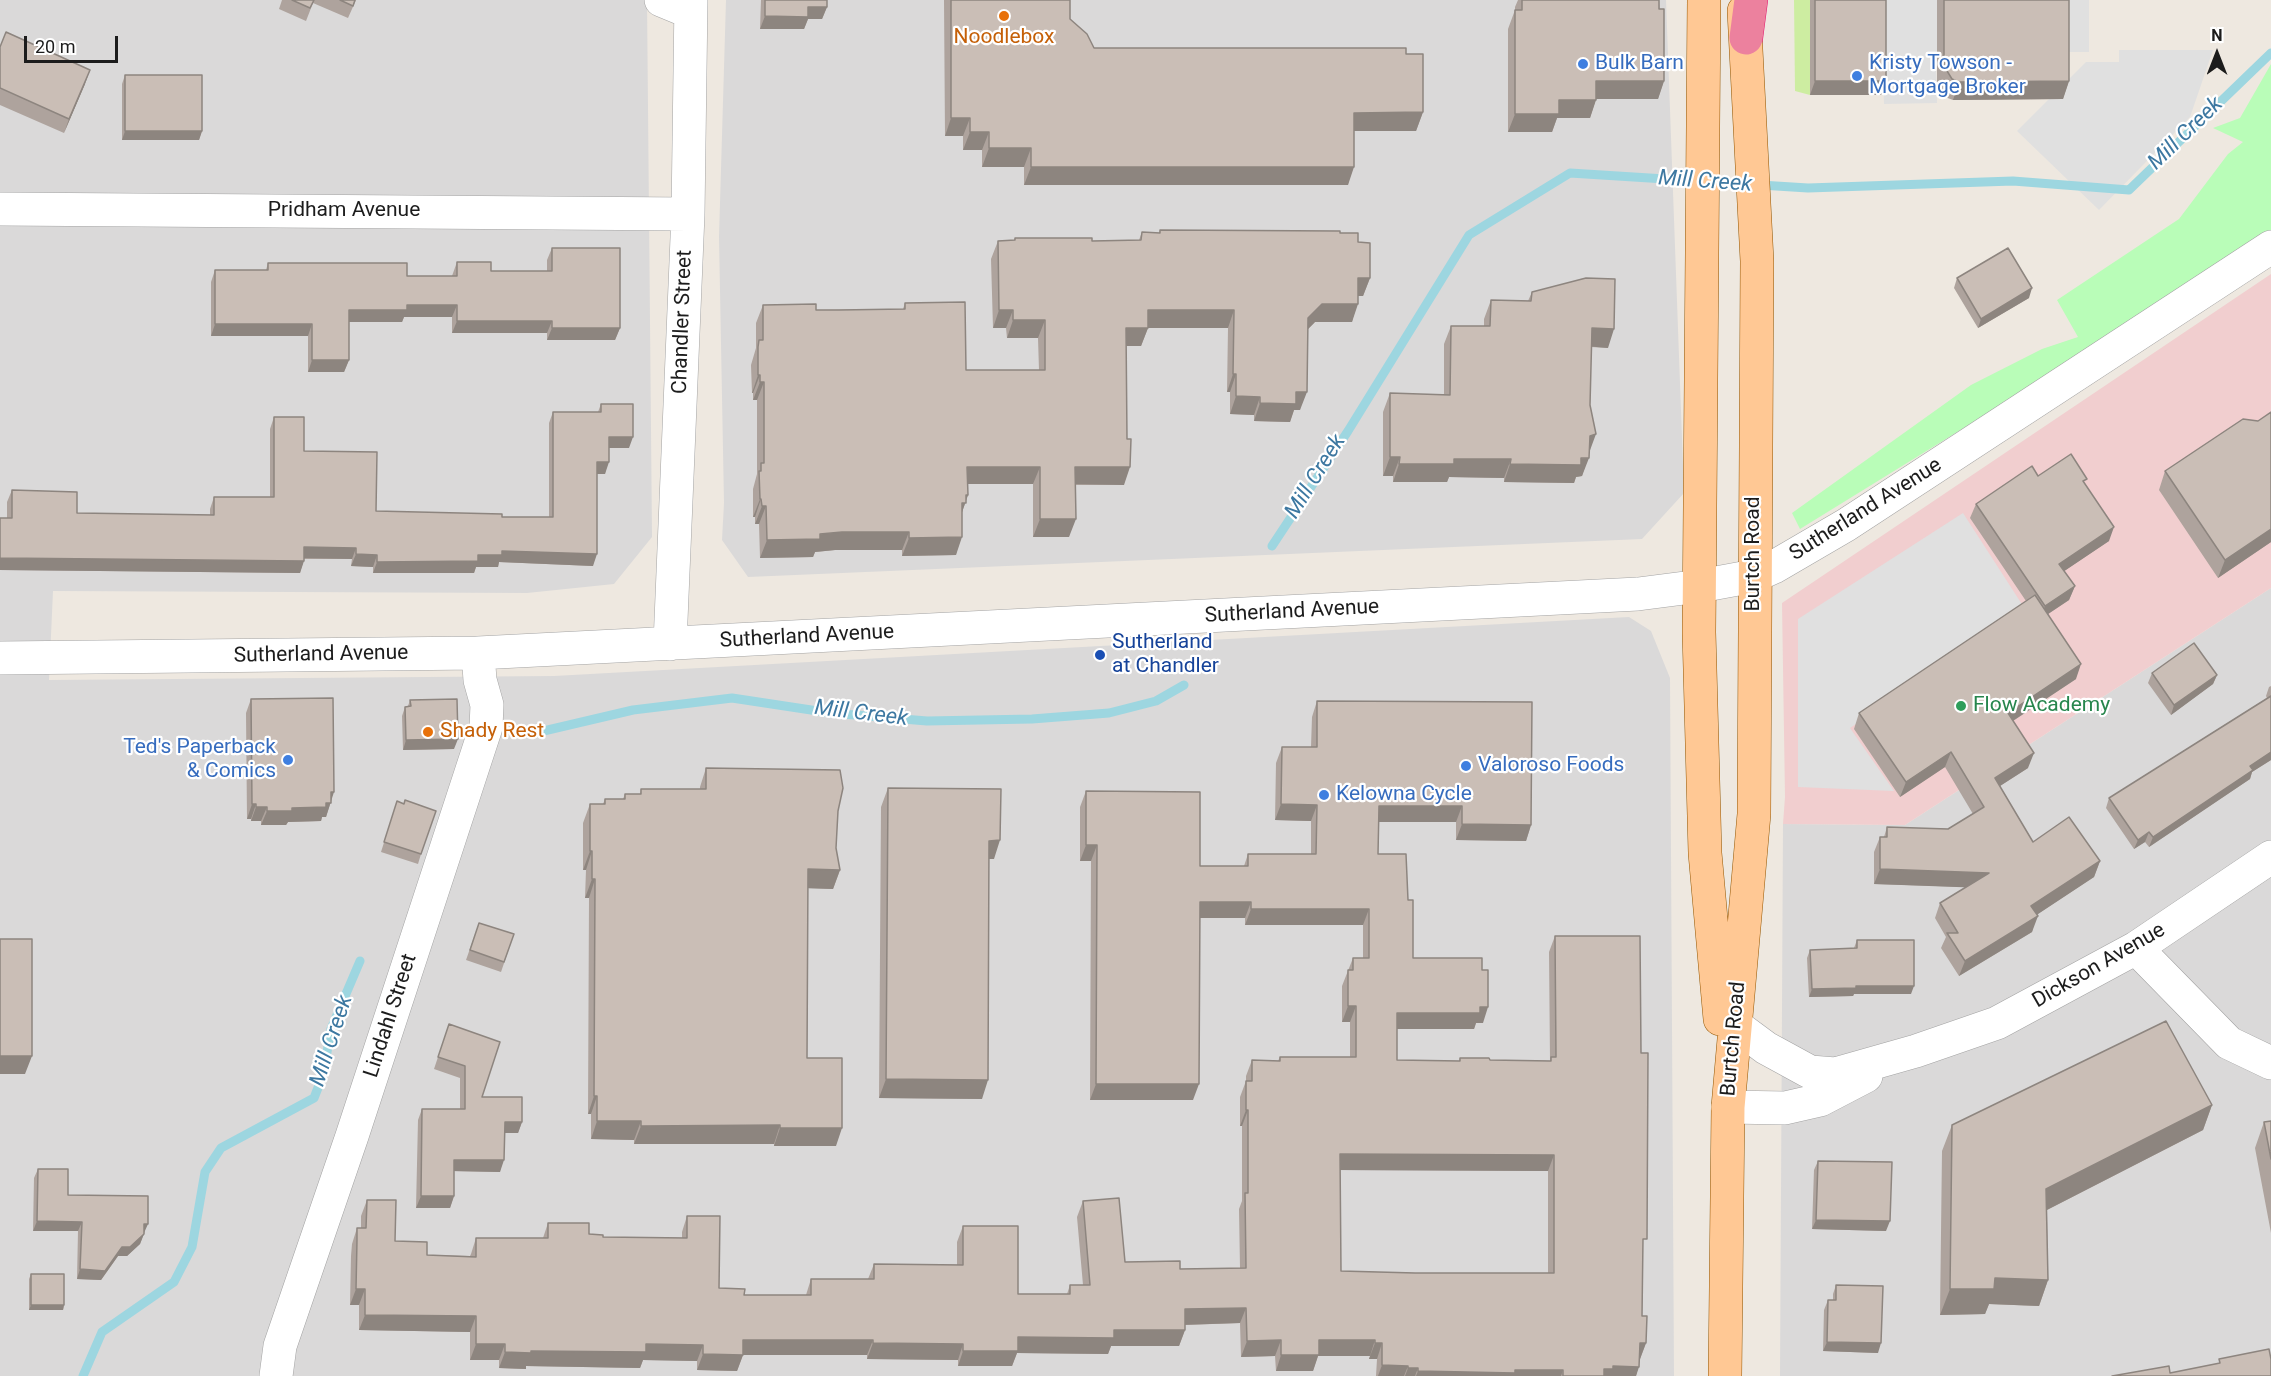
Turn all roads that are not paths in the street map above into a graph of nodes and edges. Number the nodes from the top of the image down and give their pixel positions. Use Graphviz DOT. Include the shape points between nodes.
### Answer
graph roads {
  1 [pos="661,0"];
  2 [pos="1704,0"];
  3 [pos="1743,0"];
  4 [pos="1751,0"];
  5 [pos="691,6"];
  6 [pos="1746,38"];
  7 [pos="0,208"];
  8 [pos="688,214"];
  9 [pos="2271,247"];
  10 [pos="1754,576"];
  11 [pos="1700,586"];
  12 [pos="670,645"];
  13 [pos="478,653"];
  14 [pos="0,658"];
  15 [pos="2271,858"];
  16 [pos="2136,948"];
  17 [pos="1735,1025"];
  18 [pos="1916,1051"];
  19 [pos="2271,1063"];
  20 [pos="1728,1107"];
  21 [pos="276,1376"];
  22 [pos="1725,1376"];
  1 -- 5 [label="street"];
  2 -- 11 [label="main road, Burtch Road"];
  3 -- 6 [label="main road, Burtch Road"];
  4 -- 6 [label="highway"];
  5 -- 8 [label="street, Chandler Street"];
  6 -- 10 [label="main road, Burtch Road" via="1757,261"];
  7 -- 8 [label="street, Pridham Avenue"];
  8 -- 12 [label="street, Chandler Street"];
  9 -- 10 [label="street, Sutherland Avenue" via="1894,495"];
  10 -- 11 [label="street, Sutherland Avenue"];
  10 -- 17 [label="main road, Burtch Road" via="1754,814"];
  11 -- 12 [label="street, Sutherland Avenue" via="1539,600"];
  11 -- 20 [label="main road, Burtch Road" via="1705,853"];
  12 -- 13 [label="street, Sutherland Avenue"];
  13 -- 14 [label="street, Sutherland Avenue"];
  13 -- 21 [label="street, Lindahl Street" via="487,705 486,727 280,1346"];
  15 -- 16 [label="street, Dickson Avenue"];
  16 -- 18 [label="street, Dickson Avenue" via="1998,1023"];
  16 -- 19 [label="street" via="2229,1043"];
  17 -- 18 [label="street, Dickson Avenue" via="1785,1060 1810,1072 1835,1074"];
  17 -- 20 [label="main road, Burtch Road"];
  18 -- 20 [label="street, Dickson Avenue" via="1820,1100 1785,1108"];
  20 -- 22 [label="main road, Burtch Road"];
}
